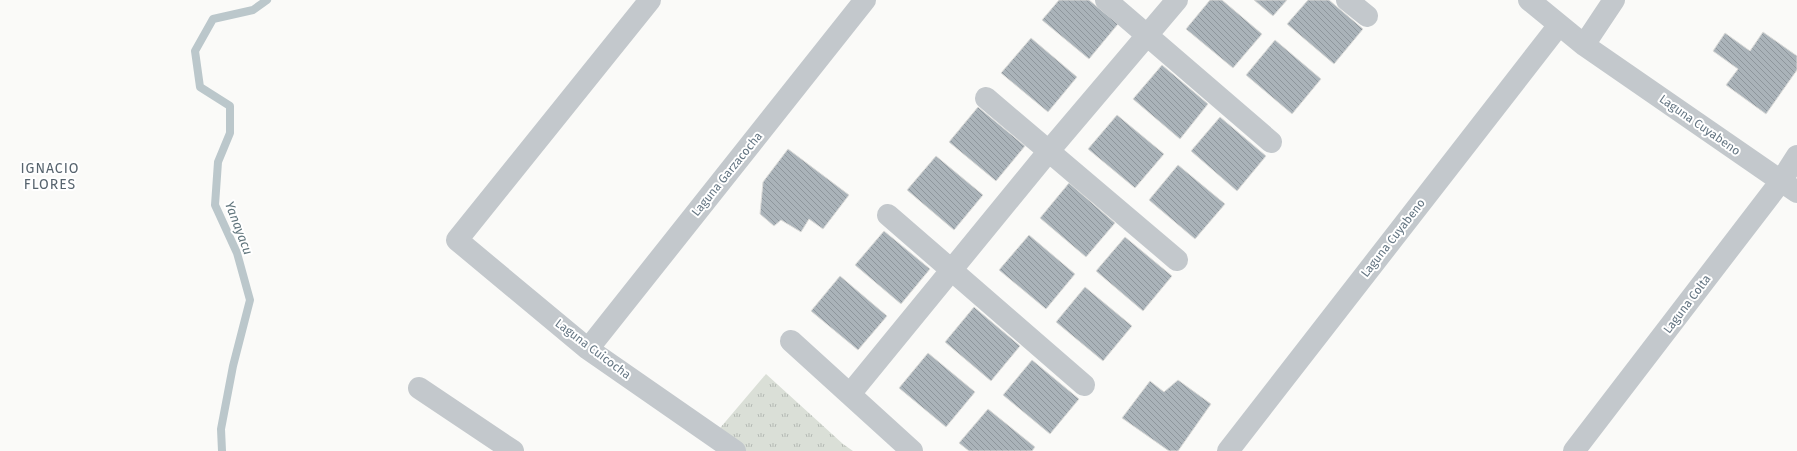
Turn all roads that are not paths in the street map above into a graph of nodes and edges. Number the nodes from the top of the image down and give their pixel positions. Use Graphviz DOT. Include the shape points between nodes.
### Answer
graph roads {
  1 [pos="650,0"];
  2 [pos="865,0"];
  3 [pos="1106,0"];
  4 [pos="1177,0"];
  5 [pos="1347,0"];
  6 [pos="1529,0"];
  7 [pos="1614,0"];
  8 [pos="1367,16"];
  9 [pos="1559,25"];
  10 [pos="1147,36"];
  11 [pos="1584,45"];
  12 [pos="986,98"];
  13 [pos="1271,142"];
  14 [pos="1048,152"];
  15 [pos="1797,156"];
  16 [pos="1789,187"];
  17 [pos="888,215"];
  18 [pos="1177,260"];
  19 [pos="952,271"];
  20 [pos="791,341"];
  21 [pos="588,349"];
  22 [pos="1084,385"];
  23 [pos="419,388"];
  24 [pos="850,394"];
  25 [pos="1583,448"];
  26 [pos="513,451"];
  27 [pos="735,451"];
  28 [pos="912,451"];
  29 [pos="1228,451"];
  1 -- 21 [label="street, Laguna Cuicocha" via="457,240"];
  2 -- 21 [label="street, Laguna Garzacocha"];
  3 -- 10 [label="street"];
  4 -- 10 [label="street"];
  5 -- 8 [label="street"];
  6 -- 9 [label="street, Laguna Cuyabeno"];
  7 -- 11 [label="street"];
  9 -- 11 [label="street, Laguna Cuyabeno"];
  9 -- 29 [label="street, Laguna Cuyabeno"];
  10 -- 13 [label="street"];
  10 -- 14 [label="street"];
  11 -- 16 [label="street, Laguna Cuyabeno"];
  12 -- 14 [label="street"];
  14 -- 18 [label="street"];
  14 -- 19 [label="street"];
  15 -- 16 [label="street, Laguna Colta"];
  16 -- 25 [label="street, Laguna Colta"];
  17 -- 19 [label="street"];
  19 -- 22 [label="street"];
  19 -- 24 [label="street"];
  20 -- 24 [label="street"];
  21 -- 27 [label="street, Laguna Cuicocha"];
  23 -- 26 [label="street"];
  24 -- 28 [label="street"];
}
